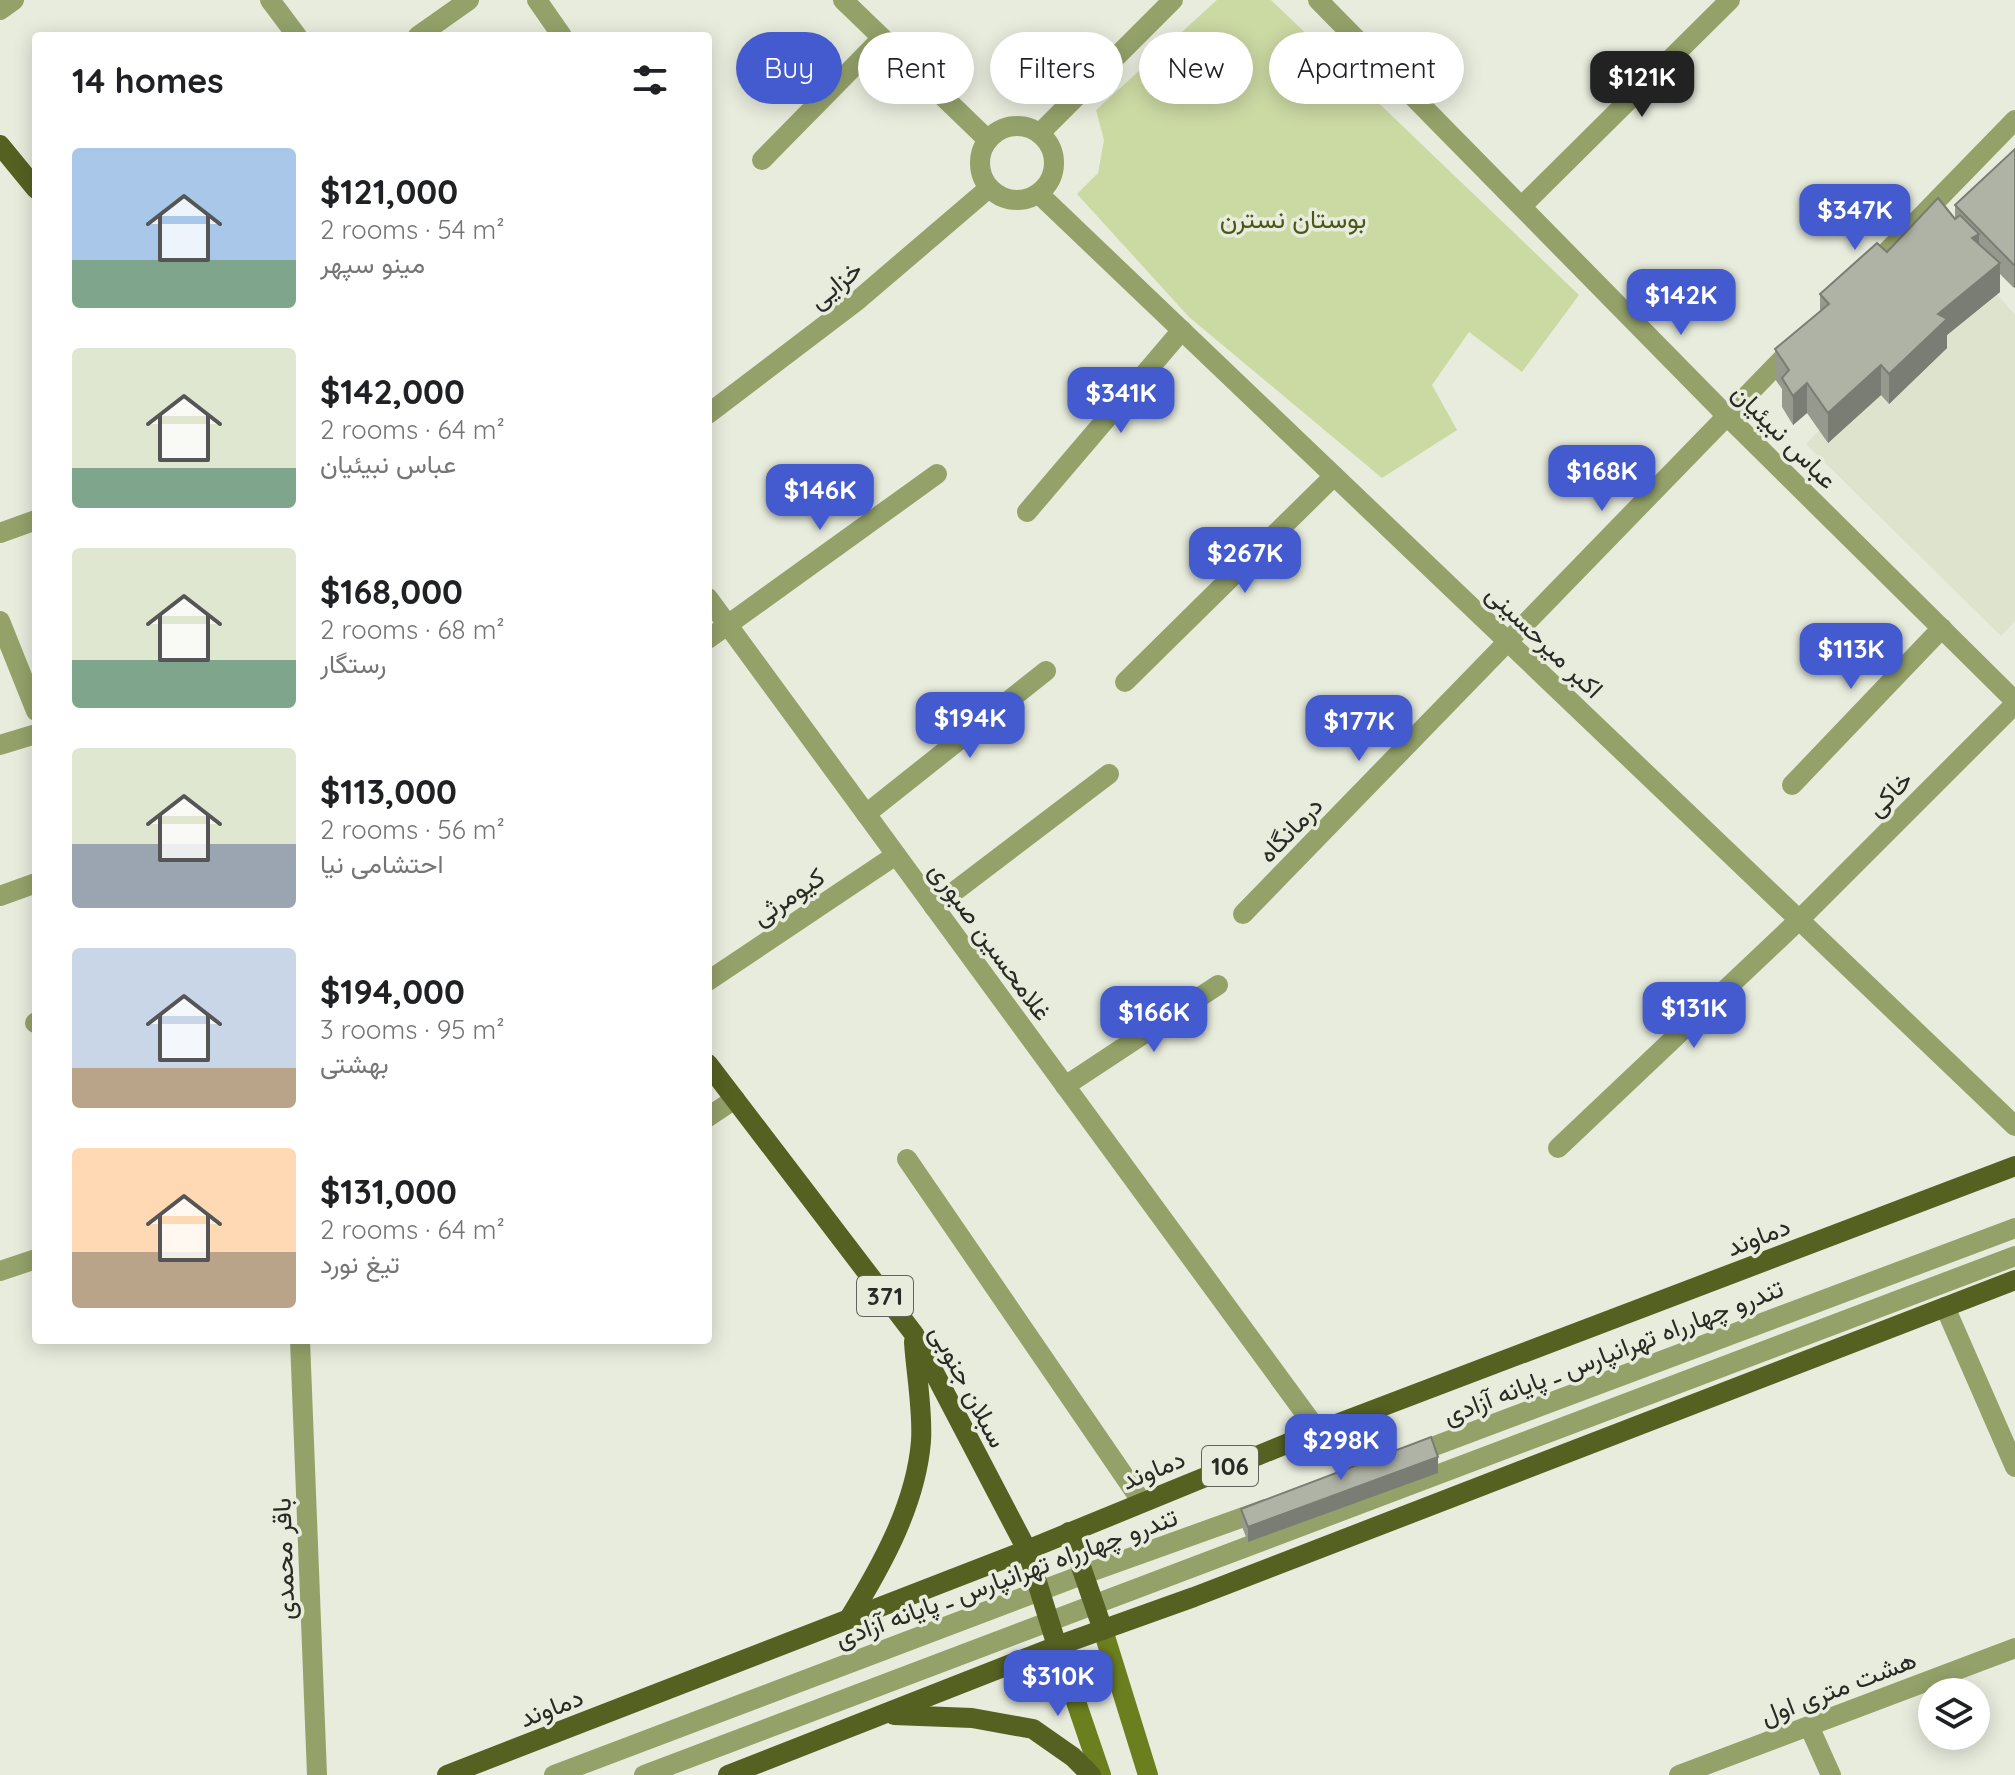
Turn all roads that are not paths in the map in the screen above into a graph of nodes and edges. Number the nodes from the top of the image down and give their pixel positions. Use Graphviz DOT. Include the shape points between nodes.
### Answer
graph roads {
  1 [pos="14,0"];
  2 [pos="270,0"];
  3 [pos="469,0"];
  4 [pos="537,0"];
  5 [pos="1173,0"];
  6 [pos="1318,0"];
  7 [pos="1730,0"];
  8 [pos="849,2"];
  9 [pos="0,10"];
  10 [pos="294,32"];
  11 [pos="424,32"];
  12 [pos="559,32"];
  13 [pos="875,32"];
  14 [pos="858,62"];
  15 [pos="950,104"];
  16 [pos="2015,120"];
  17 [pos="1040,133"];
  18 [pos="988,140"];
  19 [pos="0,145"];
  20 [pos="762,160"];
  21 [pos="32,184"];
  22 [pos="989,188"];
  23 [pos="1039,194"];
  24 [pos="1522,206"];
  25 [pos="1849,291"];
  26 [pos="1182,330"];
  27 [pos="1805,336"];
  28 [pos="712,411"];
  29 [pos="1727,416"];
  30 [pos="937,474"];
  31 [pos="1334,476"];
  32 [pos="1027,512"];
  33 [pos="32,521"];
  34 [pos="0,533"];
  35 [pos="712,604"];
  36 [pos="0,621"];
  37 [pos="728,626"];
  38 [pos="1942,628"];
  39 [pos="712,636"];
  40 [pos="1508,642"];
  41 [pos="1046,671"];
  42 [pos="1125,682"];
  43 [pos="32,701"];
  44 [pos="2015,702"];
  45 [pos="32,735"];
  46 [pos="0,745"];
  47 [pos="1109,774"];
  48 [pos="1792,785"];
  49 [pos="866,814"];
  50 [pos="896,855"];
  51 [pos="32,884"];
  52 [pos="0,896"];
  53 [pos="934,907"];
  54 [pos="1243,914"];
  55 [pos="1799,920"];
  56 [pos="712,978"];
  57 [pos="1218,985"];
  58 [pos="712,1069"];
  59 [pos="1065,1086"];
  60 [pos="735,1099"];
  61 [pos="712,1114"];
  62 [pos="2015,1126"];
  63 [pos="1558,1148"];
  64 [pos="907,1159"];
  65 [pos="2015,1166"];
  66 [pos="2015,1228"];
  67 [pos="2015,1256"];
  68 [pos="32,1260"];
  69 [pos="0,1271"];
  70 [pos="2015,1280"];
  71 [pos="1945,1307"];
  72 [pos="914,1334"];
  73 [pos="300,1344"];
  74 [pos="1318,1431"];
  75 [pos="1396,1461"];
  76 [pos="2015,1467"];
  77 [pos="1142,1502"];
  78 [pos="1277,1505"];
  79 [pos="1069,1532"];
  80 [pos="1027,1550"];
  81 [pos="1082,1575"];
  82 [pos="1040,1591"];
  83 [pos="1094,1604"];
  84 [pos="850,1617"];
  85 [pos="1049,1621"];
  86 [pos="1103,1630"];
  87 [pos="1057,1646"];
  88 [pos="2015,1648"];
  89 [pos="886,1715"];
  90 [pos="1809,1726"];
  91 [pos="317,1775"];
  92 [pos="447,1775"];
  93 [pos="554,1775"];
  94 [pos="644,1775"];
  95 [pos="728,1775"];
  96 [pos="1091,1775"];
  97 [pos="1101,1775"];
  98 [pos="1148,1775"];
  99 [pos="1679,1775"];
  100 [pos="1831,1775"];
  1 -- 9 [label="street"];
  2 -- 10 [label="street"];
  3 -- 11 [label="street"];
  4 -- 12 [label="street"];
  5 -- 17 [label="street"];
  6 -- 24 [label="street, عباس نبیئیان"];
  7 -- 24 [label="street"];
  8 -- 13 [label="street"];
  14 -- 20 [label="street"];
  15 -- 18 [label="street"];
  16 -- 25 [label="street"];
  17 -- 18 [label="street" via="1017,126"];
  17 -- 23 [label="street" via="1054,154 1055,167"];
  18 -- 22 [label="street" via="979,165"];
  19 -- 21 [label="main road"];
  22 -- 23 [label="street" via="1010,200"];
  22 -- 28 [label="street, خزایی" via="858,300"];
  23 -- 26 [label="street, اکبر میرحسینی"];
  24 -- 29 [label="street, عباس نبیئیان"];
  26 -- 31 [label="street, اکبر میرحسینی"];
  26 -- 32 [label="street"];
  27 -- 29 [label="street, درمانگاه"];
  29 -- 38 [label="street, عباس نبیئیان"];
  29 -- 40 [label="street, درمانگاه"];
  30 -- 37 [label="street"];
  31 -- 40 [label="street, اکبر میرحسینی"];
  31 -- 42 [label="street"];
  33 -- 34 [label="street"];
  35 -- 37 [label="street, غلامحسین صبوری"];
  36 -- 43 [label="street"];
  37 -- 39 [label="street"];
  37 -- 49 [label="street, غلامحسین صبوری"];
  38 -- 44 [label="street, عباس نبیئیان"];
  38 -- 48 [label="street"];
  40 -- 54 [label="street, درمانگاه"];
  40 -- 55 [label="street, اکبر میرحسینی"];
  41 -- 49 [label="street"];
  44 -- 55 [label="street, خاکی"];
  45 -- 46 [label="street"];
  47 -- 53 [label="street"];
  49 -- 50 [label="street, غلامحسین صبوری"];
  50 -- 53 [label="street, غلامحسین صبوری"];
  50 -- 56 [label="street, کیومرثی"];
  51 -- 52 [label="street"];
  53 -- 59 [label="street, غلامحسین صبوری"];
  55 -- 62 [label="street, اکبر میرحسینی"];
  55 -- 63 [label="street, خاکی"];
  57 -- 59 [label="street"];
  58 -- 60 [label="main road, سبلان جنوبی / 371"];
  59 -- 74 [label="street, غلامحسین صبوری"];
  60 -- 61 [label="street"];
  60 -- 72 [label="main road, سبلان جنوبی / 371"];
  64 -- 77 [label="street"];
  65 -- 74 [label="main road, دماوند / 106"];
  66 -- 75 [label="street, تندرو چهارراه تهرانپارس ـ پایانه آزادی"];
  67 -- 83 [label="street"];
  68 -- 69 [label="street"];
  70 -- 71 [label="main road"];
  71 -- 76 [label="street"];
  71 -- 86 [label="main road"];
  72 -- 80 [label="main road, سبلان جنوبی / 371"];
  72 -- 84 [label="main road" via="921,1440 911,1488 883,1563"];
  73 -- 91 [label="street, باقر محمدی"];
  74 -- 77 [label="main road, دماوند / 106"];
  77 -- 79 [label="main road, دماوند / 106"];
  78 -- 81 [label="street, تندرو چهارراه تهرانپارس ـ پایانه آزادی"];
  79 -- 80 [label="main road, دماوند / 106"];
  79 -- 81 [label="main road"];
  80 -- 82 [label="main road, سبلان جنوبی"];
  80 -- 84 [label="main road, دماوند / 106"];
  81 -- 82 [label="street, تندرو چهارراه تهرانپارس ـ پایانه آزادی"];
  81 -- 83 [label="main road"];
  82 -- 85 [label="main road, سبلان جنوبی"];
  82 -- 93 [label="street, تندرو چهارراه تهرانپارس ـ پایانه آزادی"];
  83 -- 85 [label="street"];
  83 -- 86 [label="main road"];
  84 -- 92 [label="main road, دماوند / 106"];
  85 -- 87 [label="main road, سبلان جنوبی"];
  85 -- 94 [label="street"];
  86 -- 87 [label="main road"];
  86 -- 98 [label="main road"];
  87 -- 89 [label="main road"];
  87 -- 97 [label="main road"];
  88 -- 90 [label="street, هشت متری اول"];
  89 -- 95 [label="main road"];
  89 -- 96 [label="main road" via="972,1718 1033,1729"];
  90 -- 99 [label="street, هشت متری اول"];
  90 -- 100 [label="street"];
}
